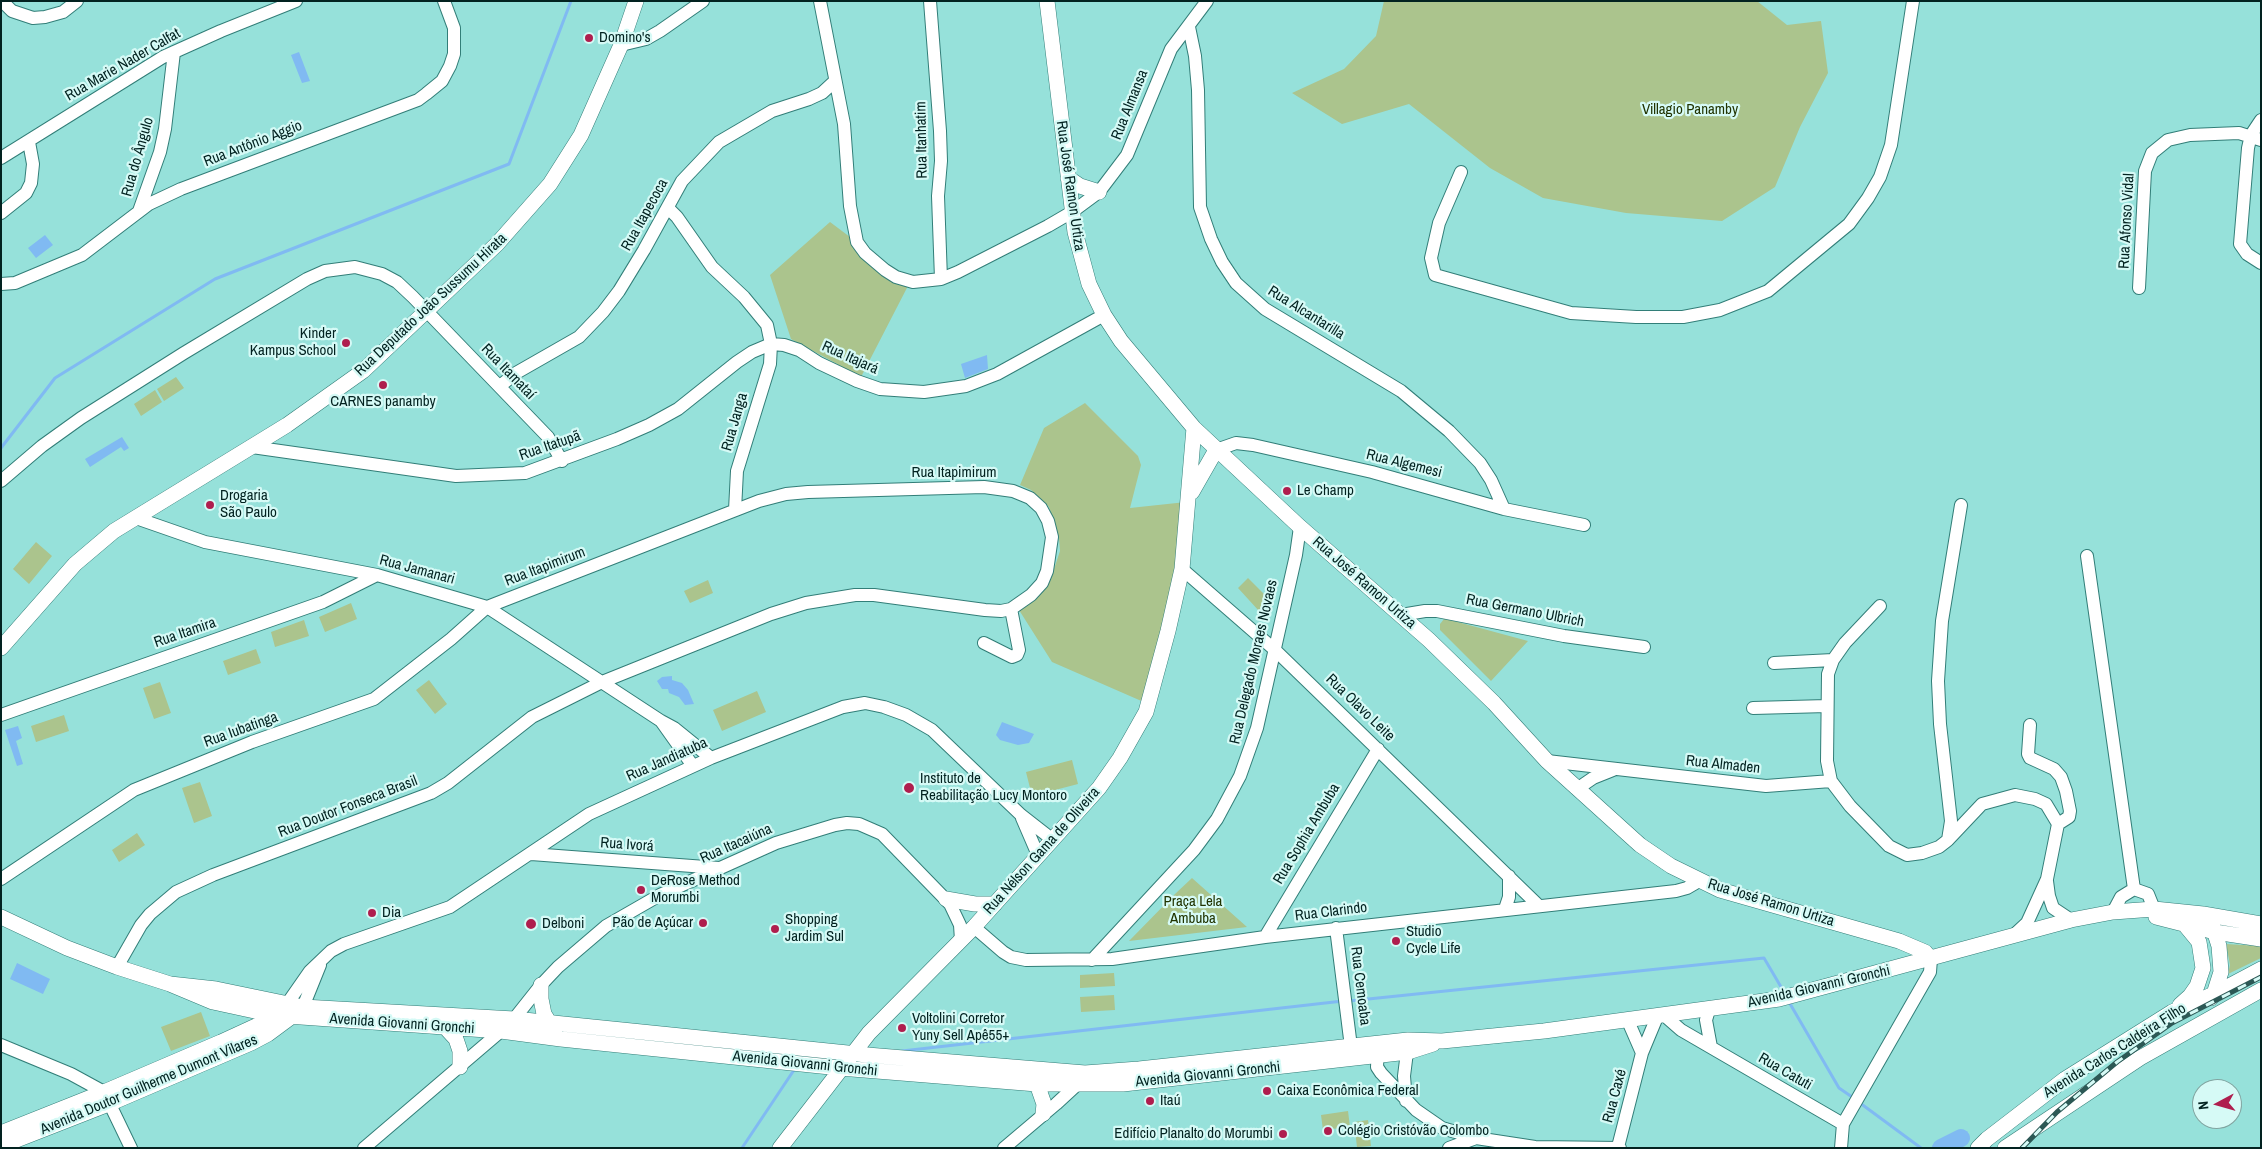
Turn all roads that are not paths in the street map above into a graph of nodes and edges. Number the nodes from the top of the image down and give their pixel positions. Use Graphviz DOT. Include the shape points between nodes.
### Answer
graph roads {
  1 [pos="2,1"];
  2 [pos="77,1"];
  3 [pos="296,1"];
  4 [pos="444,1"];
  5 [pos="636,1"];
  6 [pos="703,1"];
  7 [pos="820,1"];
  8 [pos="930,1"];
  9 [pos="1047,1"];
  10 [pos="1207,1"];
  11 [pos="1912,1"];
  12 [pos="1189,27"];
  13 [pos="622,45"];
  14 [pos="174,52"];
  15 [pos="836,81"];
  16 [pos="2261,120"];
  17 [pos="2256,138"];
  18 [pos="29,142"];
  19 [pos="1,158"];
  20 [pos="1461,172"];
  21 [pos="1068,178"];
  22 [pos="1099,192"];
  23 [pos="668,208"];
  24 [pos="139,211"];
  25 [pos="1072,212"];
  26 [pos="1,213"];
  27 [pos="2261,263"];
  28 [pos="941,279"];
  29 [pos="4,285"];
  30 [pos="2139,288"];
  31 [pos="426,310"];
  32 [pos="1104,315"];
  33 [pos="771,344"];
  34 [pos="500,386"];
  35 [pos="1194,428"];
  36 [pos="252,447"];
  37 [pos="1216,450"];
  38 [pos="562,460"];
  39 [pos="1,481"];
  40 [pos="1190,496"];
  41 [pos="1961,505"];
  42 [pos="735,510"];
  43 [pos="1504,510"];
  44 [pos="136,518"];
  45 [pos="1584,525"];
  46 [pos="1300,527"];
  47 [pos="2088,556"];
  48 [pos="1182,569"];
  49 [pos="377,575"];
  50 [pos="1880,606"];
  51 [pos="487,607"];
  52 [pos="1011,609"];
  53 [pos="1401,615"];
  54 [pos="984,643"];
  55 [pos="1644,647"];
  56 [pos="1,648"];
  57 [pos="1276,650"];
  58 [pos="1833,660"];
  59 [pos="1774,663"];
  60 [pos="602,682"];
  61 [pos="1826,706"];
  62 [pos="1753,708"];
  63 [pos="1,715"];
  64 [pos="661,722"];
  65 [pos="2030,725"];
  66 [pos="1378,749"];
  67 [pos="712,758"];
  68 [pos="1546,761"];
  69 [pos="693,766"];
  70 [pos="1613,770"];
  71 [pos="1831,782"];
  72 [pos="1576,789"];
  73 [pos="1021,815"];
  74 [pos="2058,824"];
  75 [pos="1053,840"];
  76 [pos="1948,840"];
  77 [pos="530,854"];
  78 [pos="1038,855"];
  79 [pos="722,868"];
  80 [pos="1509,876"];
  81 [pos="1,879"];
  82 [pos="2047,879"];
  83 [pos="1699,881"];
  84 [pos="2134,889"];
  85 [pos="946,899"];
  86 [pos="995,904"];
  87 [pos="1538,905"];
  88 [pos="1505,909"];
  89 [pos="2154,909"];
  90 [pos="2130,911"];
  91 [pos="2113,912"];
  92 [pos="2203,914"];
  93 [pos="1,917"];
  94 [pos="2071,920"];
  95 [pos="2261,924"];
  96 [pos="2185,925"];
  97 [pos="974,927"];
  98 [pos="1336,928"];
  99 [pos="2215,932"];
  100 [pos="1265,936"];
  101 [pos="2013,936"];
  102 [pos="2261,939"];
  103 [pos="961,940"];
  104 [pos="1092,960"];
  105 [pos="1930,960"];
  106 [pos="116,967"];
  107 [pos="2261,969"];
  108 [pos="170,984"];
  109 [pos="540,985"];
  110 [pos="2261,990"];
  111 [pos="2214,994"];
  112 [pos="294,1009"];
  113 [pos="1709,1010"];
  114 [pos="2172,1012"];
  115 [pos="273,1015"];
  116 [pos="1661,1017"];
  117 [pos="514,1019"];
  118 [pos="1628,1021"];
  119 [pos="549,1024"];
  120 [pos="445,1027"];
  121 [pos="501,1031"];
  122 [pos="2185,1032"];
  123 [pos="561,1039"];
  124 [pos="1,1045"];
  125 [pos="1408,1046"];
  126 [pos="1351,1047"];
  127 [pos="810,1048"];
  128 [pos="1711,1048"];
  129 [pos="1380,1049"];
  130 [pos="852,1053"];
  131 [pos="1642,1053"];
  132 [pos="816,1065"];
  133 [pos="460,1067"];
  134 [pos="840,1068"];
  135 [pos="1081,1078"];
  136 [pos="1037,1084"];
  137 [pos="108,1097"];
  138 [pos="1406,1101"];
  139 [pos="815,1104"];
  140 [pos="1043,1114"];
  141 [pos="1843,1124"];
  142 [pos="1442,1128"];
  143 [pos="1,1133"];
  144 [pos="1476,1138"];
  145 [pos="1494,1144"];
  146 [pos="1,1146"];
  147 [pos="1453,1147"];
  148 [pos="1534,1147"];
  149 [pos="1619,1147"];
  150 [pos="131,1148"];
  151 [pos="364,1148"];
  152 [pos="780,1148"];
  153 [pos="1004,1148"];
  154 [pos="1841,1148"];
  155 [pos="1978,1148"];
  156 [pos="2004,1148"];
  1 -- 2 [label="street" via="12,10 33,18 63,12"];
  3 -- 14 [label="street, Rua Marie Nader Calfat"];
  4 -- 24 [label="street, Rua Antônio Aggio" via="454,28 454,54 442,81 418,100 181,188"];
  5 -- 13 [label="main road, Rua Deputado João Sussumu Hirata"];
  6 -- 13 [label="street" via="646,39"];
  7 -- 15 [label="street, Rua Almansa"];
  8 -- 28 [label="street, Rua Itanhatim" via="940,131"];
  9 -- 21 [label="main road, Rua José Ramon Urtiza"];
  10 -- 12 [label="street, Rua Almansa"];
  11 -- 20 [label="street" via="1891,145 1880,177 1868,198 1849,224 1768,291 1720,310 1683,317 1571,313 1435,275 1431,258 1439,223"];
  12 -- 22 [label="street, Rua Almansa" via="1171,49 1127,155"];
  12 -- 43 [label="street, Rua Alcantarilla" via="1198,90 1200,207 1222,262 1236,282 1264,309 1386,382 1449,431 1480,463"];
  13 -- 31 [label="main road, Rua Deputado João Sussumu Hirata" via="589,119 550,184 497,244"];
  14 -- 18 [label="street, Rua Marie Nader Calfat"];
  14 -- 24 [label="street, Rua do Ângulo" via="160,152"];
  15 -- 23 [label="street, Rua Itapecoca" via="822,93 772,111 720,142 682,181"];
  15 -- 28 [label="street, Rua Almansa" via="857,242 877,264 896,277 913,282"];
  16 -- 17 [label="street"];
  17 -- 27 [label="street" via="2240,244 2247,254"];
  17 -- 30 [label="street, Rua Afonso Vidal" via="2239,133 2190,135 2168,140 2152,153 2145,171"];
  18 -- 19 [label="street, Rua Marie Nader Calfat"];
  18 -- 26 [label="street" via="33,164 31,183 26,193"];
  21 -- 22 [label="main road"];
  21 -- 25 [label="main road, Rua José Ramon Urtiza"];
  22 -- 25 [label="street, Rua Almansa"];
  23 -- 33 [label="street" via="712,267 763,320"];
  23 -- 34 [label="street, Rua Itapecoca" via="619,291 589,327"];
  24 -- 29 [label="street, Rua Antônio Aggio" via="82,255"];
  25 -- 28 [label="street, Rua Almansa"];
  25 -- 32 [label="main road, Rua José Ramon Urtiza" via="1079,252 1089,284"];
  31 -- 34 [label="street, Rua Itamataí"];
  31 -- 36 [label="main road, Rua Deputado João Sussumu Hirata" via="364,371"];
  31 -- 39 [label="street" via="397,282 382,274 355,267 325,271 123,390 42,446"];
  32 -- 33 [label="street, Rua Itajará" via="997,374 966,386 924,392 880,389 826,367 799,350"];
  32 -- 35 [label="main road, Rua José Ramon Urtiza" via="1145,372"];
  33 -- 38 [label="street, Rua Itatupã" via="737,362 678,409 617,439"];
  33 -- 42 [label="street, Rua Janga" via="770,364 737,471"];
  34 -- 38 [label="street, Rua Itamataí" via="548,437"];
  35 -- 37 [label="main road, Rua José Ramon Urtiza"];
  35 -- 40 [label="main road, Rua Nélson Gama de Oliveira"];
  36 -- 38 [label="street, Rua Itatupã" via="456,476 525,474"];
  36 -- 44 [label="main road, Rua Deputado João Sussumu Hirata"];
  37 -- 40 [label="main road, Rua Nélson Gama de Oliveira"];
  37 -- 43 [label="street, Rua Algemesi" via="1236,443 1253,445 1440,489"];
  37 -- 46 [label="main road, Rua José Ramon Urtiza"];
  40 -- 48 [label="main road, Rua Nélson Gama de Oliveira"];
  41 -- 76 [label="street" via="1942,621 1938,681 1950,821"];
  42 -- 51 [label="street, Rua Itapimirum"];
  42 -- 52 [label="street, Rua Itapimirum" via="786,494 808,492 984,487 1014,491 1030,498 1041,508 1051,531 1052,547 1042,583"];
  43 -- 45 [label="street, Rua Algemesi"];
  44 -- 49 [label="street, Rua Jamanari" via="204,542"];
  44 -- 56 [label="main road, Rua Deputado João Sussumu Hirata" via="114,531 75,564"];
  46 -- 53 [label="main road, Rua José Ramon Urtiza"];
  46 -- 57 [label="street, Rua Delegado Moraes Novaes"];
  47 -- 84 [label="street"];
  48 -- 57 [label="street, Rua Olavo Leite"];
  48 -- 75 [label="main road, Rua Nélson Gama de Oliveira" via="1146,712 1099,788"];
  49 -- 51 [label="street, Rua Jamanari"];
  49 -- 63 [label="street, Rua Itamira" via="323,602"];
  50 -- 58 [label="street"];
  51 -- 60 [label="street, Rua Jamanari"];
  51 -- 81 [label="street, Rua Iubatinga" via="374,699 252,742 134,790"];
  52 -- 54 [label="street" via="1018,641 1017,654 1012,657"];
  52 -- 60 [label="street" via="985,610 874,595 830,598 785,609"];
  53 -- 55 [label="street, Rua Germano Ulbrich" via="1437,611 1564,636"];
  53 -- 68 [label="main road, Rua José Ramon Urtiza" via="1494,703"];
  57 -- 66 [label="street, Rua Olavo Leite"];
  57 -- 104 [label="street, Rua Delegado Moraes Novaes" via="1253,745 1217,819 1194,850"];
  58 -- 59 [label="street"];
  58 -- 61 [label="street" via="1828,674"];
  60 -- 64 [label="street, Rua Jamanari"];
  60 -- 106 [label="street, Rua Doutor Fonseca Brasil" via="532,717 448,784 431,793 176,892 141,925"];
  61 -- 62 [label="street"];
  61 -- 71 [label="street" via="1827,761"];
  64 -- 67 [label="street, Rua Jamanari" via="674,728"];
  64 -- 69 [label="street, Rua Jamanari"];
  65 -- 74 [label="street" via="2030,758 2054,769 2066,791 2069,817"];
  66 -- 80 [label="street, Rua Olavo Leite"];
  66 -- 100 [label="street, Rua Sophia Ambuba"];
  67 -- 69 [label="street, Rua Jandiatuba"];
  67 -- 73 [label="street, Rua Jandiatuba" via="843,707 864,703 906,715 932,730"];
  68 -- 70 [label="street, Rua Almaden"];
  68 -- 72 [label="main road, Rua José Ramon Urtiza"];
  69 -- 77 [label="street, Rua Jandiatuba" via="589,814"];
  70 -- 71 [label="street, Rua Almaden" via="1766,786"];
  70 -- 72 [label="street, Rua Almaden"];
  71 -- 76 [label="street" via="1889,846 1907,855 1930,851"];
  72 -- 83 [label="main road, Rua José Ramon Urtiza" via="1640,845"];
  73 -- 75 [label="street, Rua Jandiatuba"];
  73 -- 78 [label="street, Rua Jandiatuba"];
  74 -- 76 [label="street" via="2046,804 2015,795 1982,804"];
  74 -- 82 [label="street"];
  75 -- 78 [label="main road, Rua Nélson Gama de Oliveira"];
  77 -- 79 [label="street, Rua Ivorá"];
  77 -- 112 [label="street, Rua Jandiatuba" via="450,908 331,951 322,960"];
  78 -- 86 [label="main road, Rua Nélson Gama de Oliveira"];
  79 -- 85 [label="street, Rua Itacaiúna" via="776,843 835,825 859,824 882,834"];
  79 -- 109 [label="street, Rua Itacaiúna" via="660,895 606,926"];
  80 -- 87 [label="street, Rua Olavo Leite"];
  80 -- 88 [label="street" via="1509,897"];
  82 -- 94 [label="street" via="2054,908"];
  82 -- 101 [label="street" via="2027,922"];
  83 -- 87 [label="street, Rua Clarindo" via="1676,891"];
  83 -- 105 [label="main road, Rua José Ramon Urtiza" via="1899,941 1925,952"];
  84 -- 89 [label="street" via="2148,894"];
  84 -- 91 [label="street" via="2121,897"];
  85 -- 86 [label="main road"];
  85 -- 103 [label="street, Rua Itacaiúna" via="957,918"];
  86 -- 97 [label="main road, Rua Nélson Gama de Oliveira"];
  87 -- 88 [label="street, Rua Clarindo"];
  88 -- 98 [label="street, Rua Clarindo"];
  89 -- 90 [label="main road, Avenida Giovanni Gronchi"];
  89 -- 92 [label="main road, Avenida Giovanni Gronchi"];
  90 -- 91 [label="main road, Avenida Giovanni Gronchi"];
  90 -- 96 [label="main road, Avenida Giovanni Gronchi"];
  91 -- 94 [label="main road, Avenida Giovanni Gronchi"];
  92 -- 95 [label="main road, Avenida Giovanni Gronchi"];
  92 -- 99 [label="main road"];
  93 -- 106 [label="main road, Avenida Giovanni Gronchi"];
  94 -- 101 [label="main road, Avenida Giovanni Gronchi"];
  96 -- 99 [label="main road, Avenida Giovanni Gronchi"];
  96 -- 114 [label="main road" via="2199,942 2203,968 2190,996"];
  97 -- 103 [label="main road, Rua Nélson Gama de Oliveira"];
  97 -- 104 [label="street, Rua Clarindo" via="1011,957 1045,961"];
  98 -- 100 [label="street, Rua Clarindo"];
  98 -- 126 [label="street, Rua Cemoaba"];
  99 -- 102 [label="main road, Avenida Giovanni Gronchi"];
  99 -- 111 [label="main road" via="2221,972"];
  100 -- 104 [label="street, Rua Clarindo"];
  101 -- 105 [label="main road, Avenida Giovanni Gronchi"];
  103 -- 130 [label="main road, Rua Nélson Gama de Oliveira"];
  105 -- 113 [label="main road, Avenida Giovanni Gronchi" via="1779,999"];
  105 -- 141 [label="street" via="1930,972"];
  106 -- 108 [label="main road, Avenida Giovanni Gronchi"];
  107 -- 111 [label="main road, Avenida Carlos Caldeira Filho"];
  108 -- 112 [label="main road, Avenida Giovanni Gronchi" via="216,989"];
  108 -- 115 [label="main road, Avenida Giovanni Gronchi" via="213,1002"];
  109 -- 117 [label="street, Rua Itacaiúna"];
  109 -- 119 [label="main road"];
  110 -- 122 [label="main road, Avenida Carlos Caldeira Filho"];
  111 -- 114 [label="main road, Avenida Carlos Caldeira Filho"];
  111 -- 122 [label="main road"];
  112 -- 115 [label="main road, Avenida Giovanni Gronchi"];
  112 -- 117 [label="main road, Avenida Giovanni Gronchi"];
  112 -- 120 [label="main road, Avenida Giovanni Gronchi"];
  112 -- 137 [label="main road, Avenida Doutor Guilherme Dumont Vilares" via="268,1034 251,1043"];
  113 -- 116 [label="main road, Avenida Giovanni Gronchi"];
  113 -- 128 [label="street" via="1706,1020"];
  114 -- 155 [label="main road, Avenida Carlos Caldeira Filho" via="2065,1080"];
  115 -- 137 [label="main road, Avenida Doutor Guilherme Dumont Vilares"];
  116 -- 118 [label="main road, Avenida Giovanni Gronchi"];
  116 -- 128 [label="street, Rua Catuti"];
  116 -- 131 [label="street, Rua Caxé"];
  117 -- 119 [label="main road, Avenida Giovanni Gronchi"];
  117 -- 121 [label="street, Rua Itacaiúna"];
  118 -- 125 [label="main road, Avenida Giovanni Gronchi"];
  118 -- 131 [label="street, Rua Caxé"];
  119 -- 123 [label="main road"];
  119 -- 127 [label="main road, Avenida Giovanni Gronchi"];
  120 -- 121 [label="main road, Avenida Giovanni Gronchi"];
  120 -- 133 [label="main road" via="456,1039"];
  121 -- 123 [label="main road, Avenida Giovanni Gronchi"];
  121 -- 133 [label="street, Rua Itacaiúna"];
  122 -- 156 [label="main road, Avenida Carlos Caldeira Filho"];
  123 -- 132 [label="main road, Avenida Giovanni Gronchi"];
  124 -- 137 [label="street" via="71,1074"];
  125 -- 129 [label="main road, Avenida Giovanni Gronchi"];
  125 -- 138 [label="street" via="1404,1076"];
  126 -- 129 [label="main road, Avenida Giovanni Gronchi"];
  126 -- 135 [label="main road, Avenida Giovanni Gronchi"];
  127 -- 130 [label="main road, Avenida Giovanni Gronchi"];
  127 -- 132 [label="main road"];
  128 -- 141 [label="street, Rua Catuti"];
  129 -- 135 [label="main road, Avenida Giovanni Gronchi" via="1159,1082 1123,1084"];
  129 -- 138 [label="street" via="1377,1067"];
  130 -- 134 [label="main road, Rua Nélson Gama de Oliveira"];
  130 -- 135 [label="main road, Avenida Giovanni Gronchi"];
  131 -- 149 [label="street, Rua Caxé"];
  132 -- 134 [label="main road, Avenida Giovanni Gronchi"];
  132 -- 139 [label="main road" via="819,1084"];
  133 -- 151 [label="street, Rua Itacaiúna"];
  134 -- 136 [label="main road, Avenida Giovanni Gronchi"];
  134 -- 139 [label="main road, Rua Nélson Gama de Oliveira"];
  135 -- 136 [label="main road, Avenida Giovanni Gronchi"];
  135 -- 140 [label="street"];
  136 -- 140 [label="main road" via="1044,1104"];
  137 -- 143 [label="main road, Avenida Doutor Guilherme Dumont Vilares"];
  137 -- 146 [label="main road, Avenida Doutor Guilherme Dumont Vilares"];
  137 -- 150 [label="street"];
  138 -- 142 [label="street"];
  139 -- 152 [label="main road, Rua Nélson Gama de Oliveira"];
  140 -- 153 [label="street"];
  141 -- 154 [label="street"];
  142 -- 144 [label="street"];
  142 -- 147 [label="street"];
  144 -- 145 [label="street"];
  144 -- 147 [label="street"];
  145 -- 148 [label="street"];
  148 -- 149 [label="street"];
}
